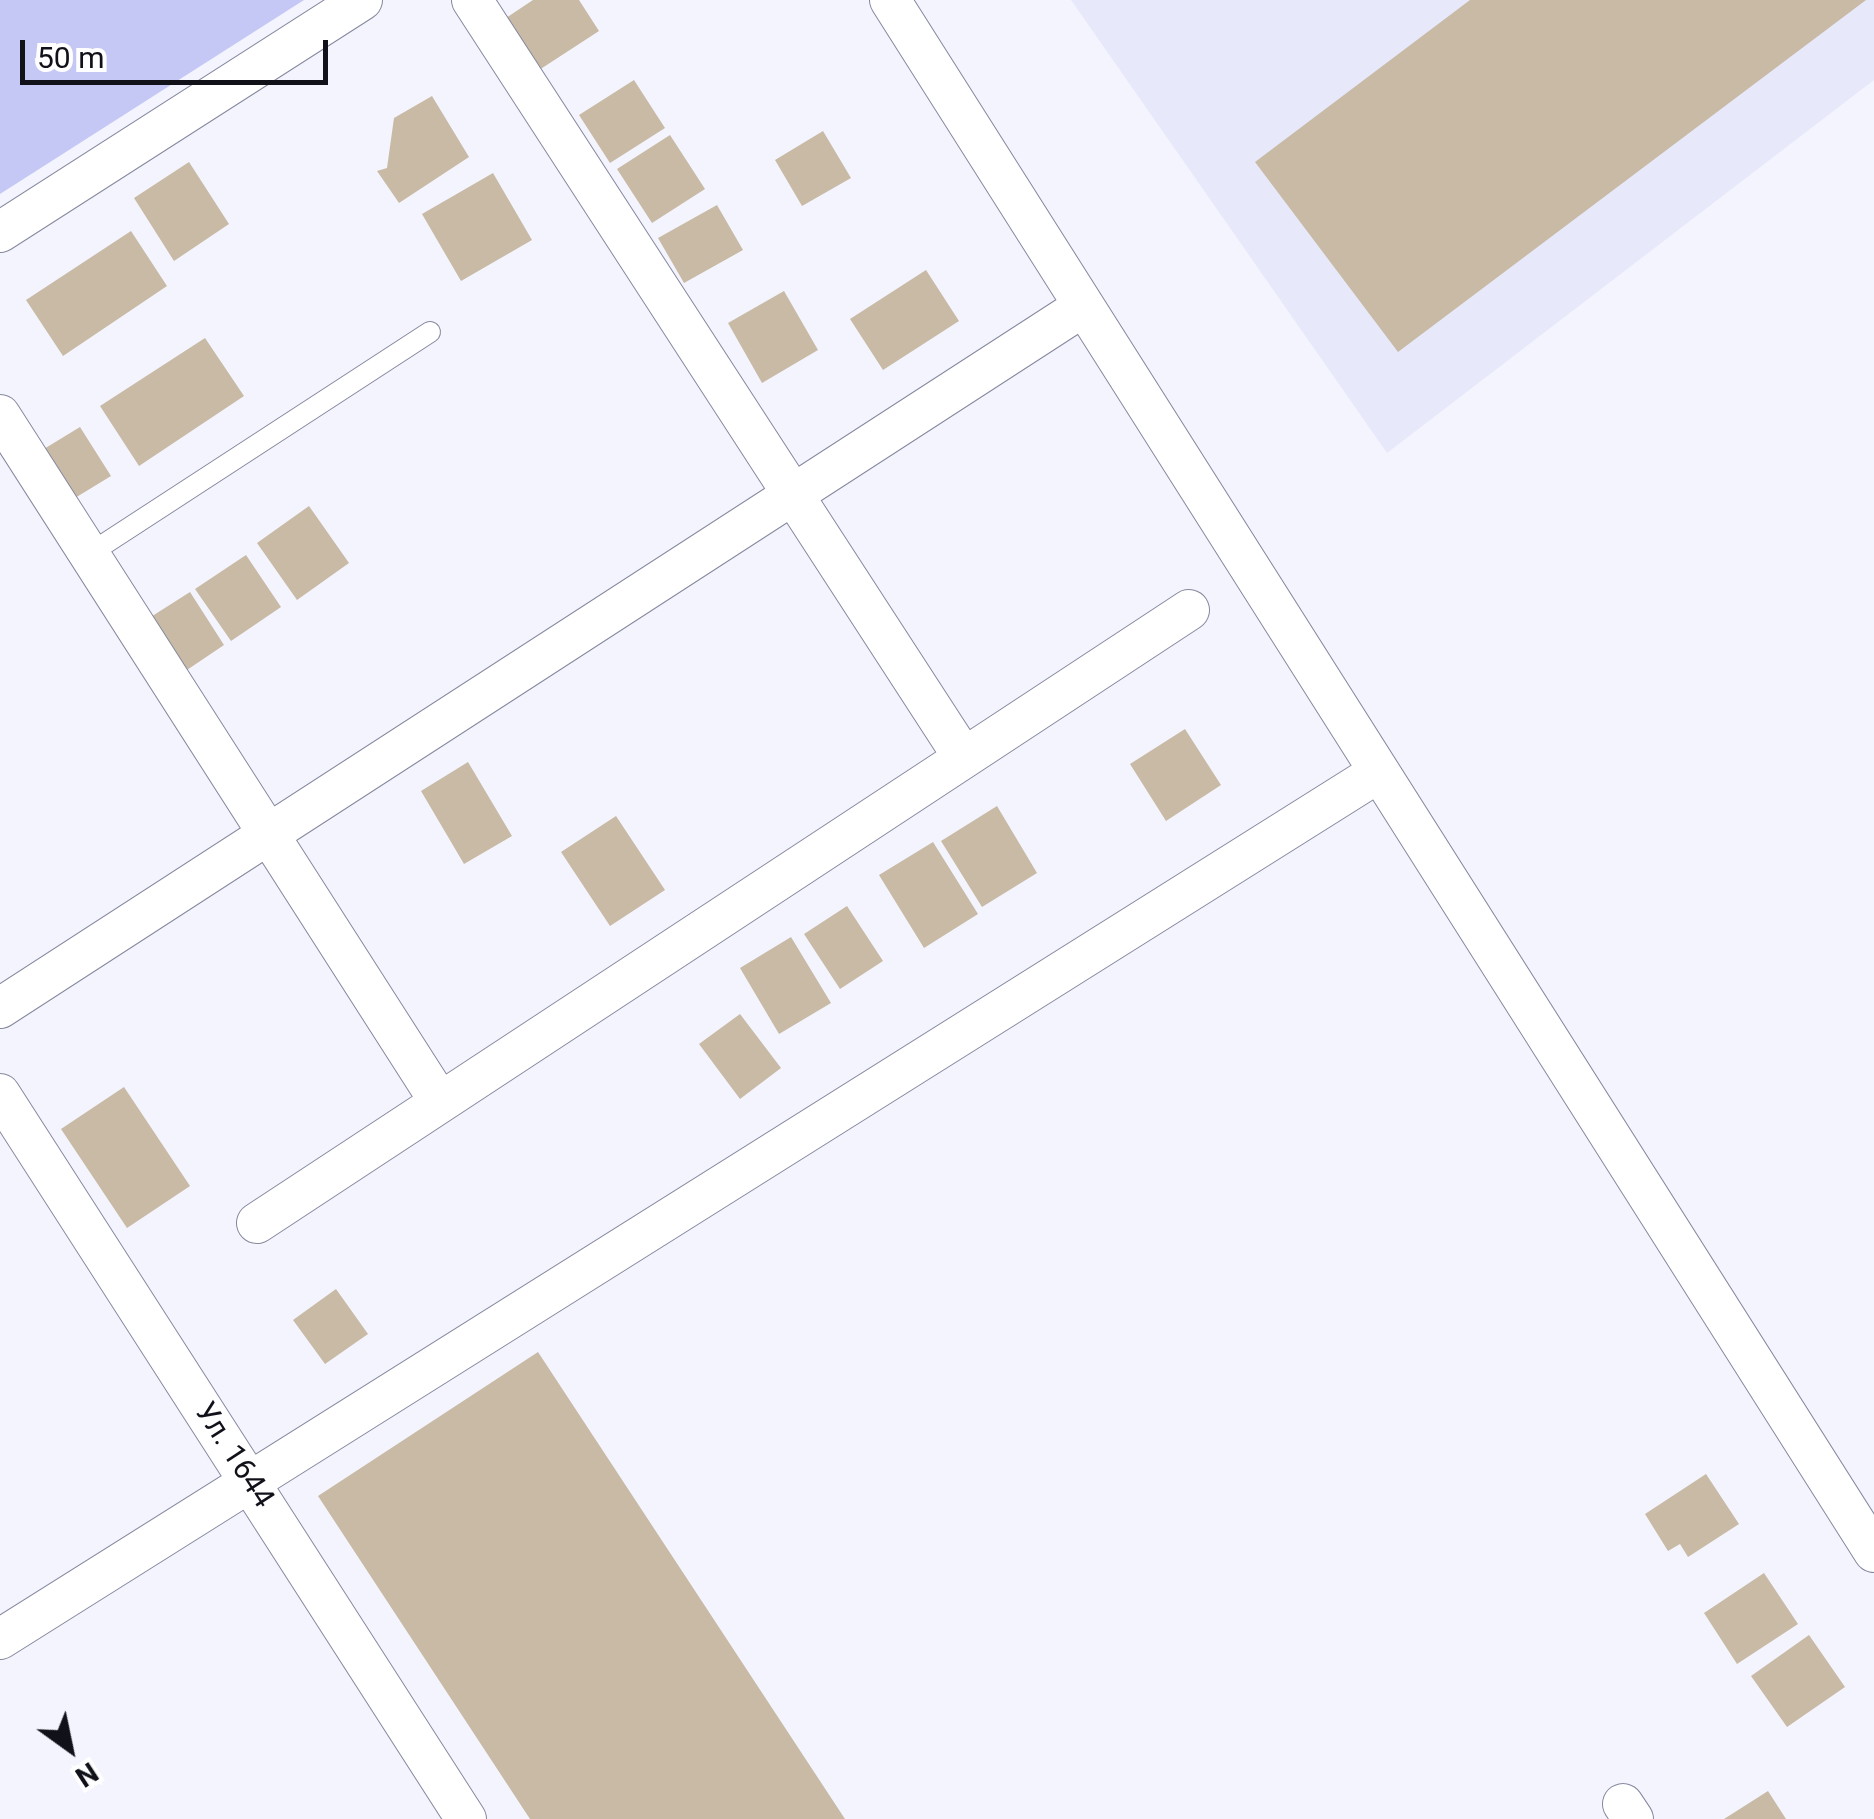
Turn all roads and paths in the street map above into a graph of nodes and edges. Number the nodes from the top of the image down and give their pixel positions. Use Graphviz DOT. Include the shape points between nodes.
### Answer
graph roads {
  1 [pos="362,0"];
  2 [pos="472,0"];
  3 [pos="890,0"];
  4 [pos="0,232"];
  5 [pos="1084,306"];
  6 [pos="430,332"];
  7 [pos="0,415"];
  8 [pos="793,494"];
  9 [pos="89,554"];
  10 [pos="1188,610"];
  11 [pos="964,758"];
  12 [pos="1379,772"];
  13 [pos="268,834"];
  14 [pos="0,1008"];
  15 [pos="0,1094"];
  16 [pos="440,1102"];
  17 [pos="257,1223"];
  18 [pos="248,1481"];
  19 [pos="1874,1552"];
  20 [pos="0,1639"];
  21 [pos="466,1819"];
  1 -- 4 [label="street"];
  2 -- 8 [label="street"];
  3 -- 5 [label="street"];
  5 -- 8 [label="street"];
  5 -- 12 [label="street"];
  6 -- 9 [label="lane"];
  7 -- 9 [label="street"];
  8 -- 11 [label="street"];
  8 -- 13 [label="street"];
  9 -- 13 [label="street"];
  10 -- 11 [label="street"];
  11 -- 16 [label="street"];
  12 -- 18 [label="street"];
  12 -- 19 [label="street"];
  13 -- 14 [label="street"];
  13 -- 16 [label="street"];
  15 -- 18 [label="street, Ул. 1644"];
  16 -- 17 [label="street"];
  18 -- 20 [label="street"];
  18 -- 21 [label="street, Ул. 1644"];
}
